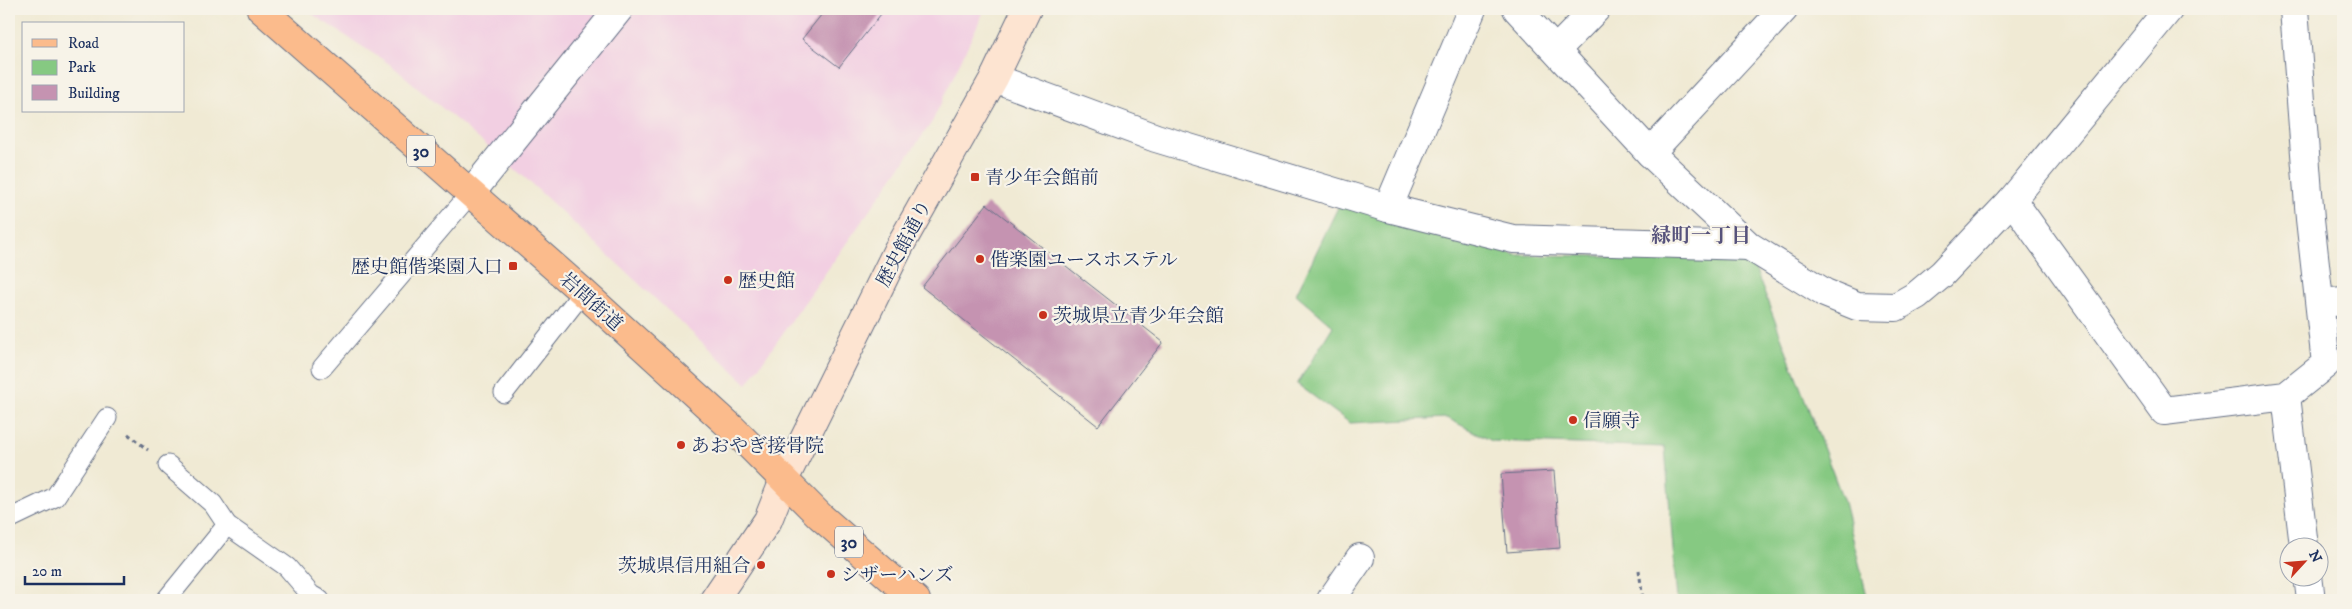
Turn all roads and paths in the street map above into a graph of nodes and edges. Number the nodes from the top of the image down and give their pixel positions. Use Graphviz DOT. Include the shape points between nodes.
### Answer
graph roads {
  1 [pos="261,9"];
  2 [pos="619,9"];
  3 [pos="1026,9"];
  4 [pos="1472,9"];
  5 [pos="1517,9"];
  6 [pos="1596,9"];
  7 [pos="1784,9"];
  8 [pos="2169,9"];
  9 [pos="2294,9"];
  10 [pos="1556,50"];
  11 [pos="994,78"];
  12 [pos="1650,153"];
  13 [pos="470,194"];
  14 [pos="2012,200"];
  15 [pos="1388,208"];
  16 [pos="1749,246"];
  17 [pos="583,292"];
  18 [pos="2332,302"];
  19 [pos="322,368"];
  20 [pos="504,393"];
  21 [pos="2286,396"];
  22 [pos="108,418"];
  23 [pos="168,466"];
  24 [pos="784,480"];
  25 [pos="9,520"];
  26 [pos="227,526"];
  27 [pos="2303,536"];
  28 [pos="1360,558"];
  29 [pos="1640,570"];
  30 [pos="2309,586"];
  31 [pos="313,598"];
  32 [pos="166,600"];
  33 [pos="714,600"];
  34 [pos="916,600"];
  35 [pos="1331,600"];
  36 [pos="1642,600"];
  37 [pos="2311,600"];
  1 -- 13 [label="main road, 岩間街道 / 30"];
  2 -- 13 [label="street"];
  3 -- 11 [label="street, 歴史館通り"];
  4 -- 15 [label="street"];
  5 -- 10 [label="street"];
  6 -- 10 [label="street"];
  7 -- 12 [label="street"];
  8 -- 14 [label="street"];
  9 -- 18 [label="street" via="2310,219"];
  10 -- 12 [label="street"];
  11 -- 15 [label="street" via="1156,138"];
  11 -- 24 [label="street, 歴史館通り" via="898,249"];
  12 -- 16 [label="street"];
  13 -- 17 [label="main road, 岩間街道 / 30"];
  13 -- 19 [label="lane"];
  14 -- 16 [label="street" via="1942,274 1896,307 1857,306 1825,293"];
  14 -- 21 [label="street" via="2164,411"];
  15 -- 16 [label="street" via="1513,239"];
  17 -- 20 [label="lane"];
  17 -- 24 [label="main road, 岩間街道 / 30"];
  18 -- 21 [label="street" via="2326,364"];
  21 -- 27 [label="street"];
  22 -- 23 [label="path"];
  22 -- 25 [label="lane" via="55,496"];
  23 -- 26 [label="lane" via="213,504"];
  24 -- 33 [label="street, 歴史館通り" via="768,520"];
  24 -- 34 [label="main road, 岩間街道 / 30" via="826,522"];
  26 -- 31 [label="lane" via="287,567"];
  26 -- 32 [label="lane"];
  28 -- 35 [label="street"];
  29 -- 36 [label="path"];
  30 -- 37 [label="street"];
}
